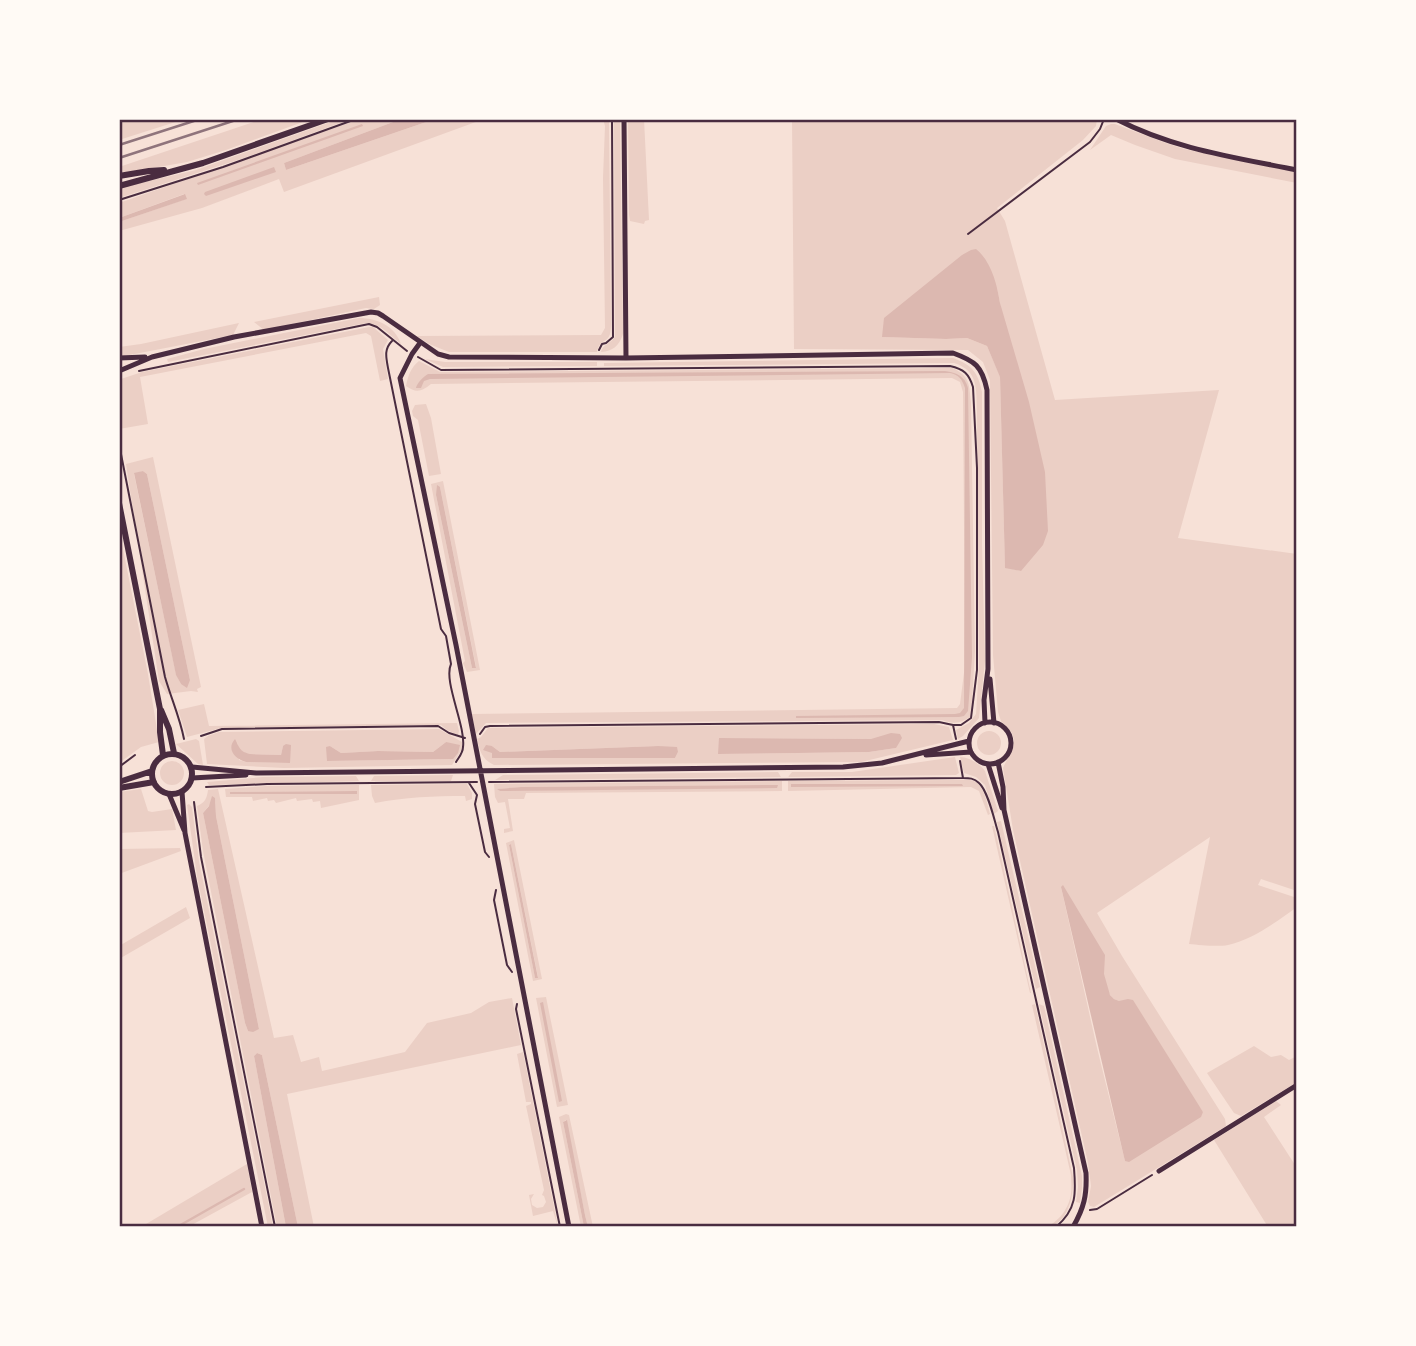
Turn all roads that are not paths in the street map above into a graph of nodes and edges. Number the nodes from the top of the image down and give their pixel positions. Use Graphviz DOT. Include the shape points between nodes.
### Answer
graph roads {
  1 [pos="328,119"];
  2 [pos="624,119"];
  3 [pos="1115,119"];
  4 [pos="173,170"];
  5 [pos="1297,170"];
  6 [pos="119,176"];
  7 [pos="119,186"];
  8 [pos="420,343"];
  9 [pos="152,357"];
  10 [pos="119,358"];
  11 [pos="626,358"];
  12 [pos="119,371"];
  13 [pos="119,503"];
  14 [pos="988,669"];
  15 [pos="160,709"];
  16 [pos="985,723"];
  17 [pos="994,723"];
  18 [pos="969,741"];
  19 [pos="971,752"];
  20 [pos="174,753"];
  21 [pos="163,755"];
  22 [pos="919,755"];
  23 [pos="998,762"];
  24 [pos="988,764"];
  25 [pos="192,767"];
  26 [pos="152,771"];
  27 [pos="481,771"];
  28 [pos="256,773"];
  29 [pos="192,778"];
  30 [pos="119,782"];
  31 [pos="153,782"];
  32 [pos="119,788"];
  33 [pos="182,792"];
  34 [pos="169,794"];
  35 [pos="1004,810"];
  36 [pos="185,833"];
  37 [pos="1297,1085"];
  38 [pos="1159,1171"];
  39 [pos="262,1227"];
  40 [pos="569,1227"];
  41 [pos="1073,1227"];
  1 -- 4 [label="street"];
  2 -- 11 [label="street"];
  3 -- 5 [label="street" via="1185,147"];
  4 -- 6 [label="street"];
  4 -- 7 [label="street"];
  8 -- 9 [label="street" via="371,312"];
  8 -- 11 [label="street" via="449,357"];
  8 -- 27 [label="street" via="400,378"];
  9 -- 10 [label="street"];
  9 -- 12 [label="street"];
  11 -- 14 [label="street" via="953,353 977,365 987,390"];
  13 -- 15 [label="street"];
  14 -- 16 [label="street"];
  14 -- 17 [label="street"];
  15 -- 20 [label="street"];
  15 -- 21 [label="street"];
  16 -- 17 [label="street"];
  16 -- 18 [label="street" via="974,730"];
  17 -- 23 [label="street" via="1010,738 1007,755"];
  18 -- 19 [label="street"];
  18 -- 22 [label="street"];
  19 -- 22 [label="street"];
  19 -- 24 [label="street"];
  20 -- 21 [label="street"];
  20 -- 25 [label="street"];
  21 -- 26 [label="street"];
  22 -- 27 [label="street" via="843,768"];
  23 -- 24 [label="street"];
  23 -- 35 [label="street"];
  24 -- 35 [label="street"];
  25 -- 28 [label="street"];
  25 -- 29 [label="street"];
  26 -- 30 [label="street"];
  26 -- 31 [label="street"];
  27 -- 28 [label="street"];
  27 -- 40 [label="street"];
  28 -- 29 [label="street"];
  29 -- 33 [label="street"];
  31 -- 32 [label="street"];
  31 -- 34 [label="street"];
  33 -- 34 [label="street"];
  33 -- 36 [label="street"];
  34 -- 36 [label="street"];
  35 -- 41 [label="street" via="1086,1173 1084,1207"];
  36 -- 39 [label="street"];
  37 -- 38 [label="street"];
}
